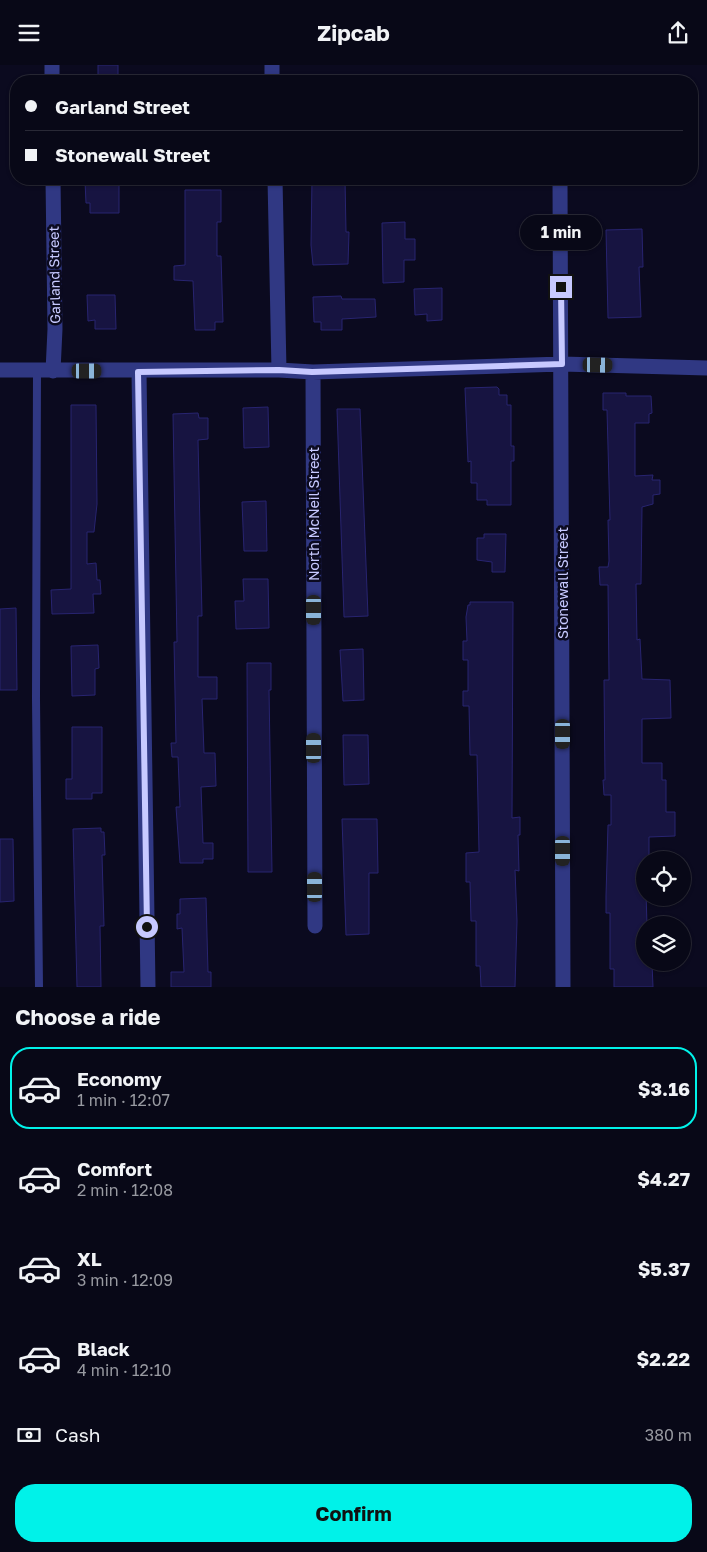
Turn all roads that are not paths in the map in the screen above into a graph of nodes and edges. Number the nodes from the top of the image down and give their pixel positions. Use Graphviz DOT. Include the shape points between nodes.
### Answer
graph roads {
  1 [pos="53,185"];
  2 [pos="274,185"];
  3 [pos="560,185"];
  4 [pos="562,364"];
  5 [pos="707,368"];
  6 [pos="0,370"];
  7 [pos="279,370"];
  8 [pos="37,371"];
  9 [pos="53,371"];
  10 [pos="138,372"];
  11 [pos="312,372"];
  12 [pos="315,927"];
  13 [pos="39,987"];
  14 [pos="148,987"];
  15 [pos="564,987"];
  1 -- 9 [label="street, Garland Street"];
  2 -- 7 [label="street"];
  3 -- 4 [label="street, Stonewall Street"];
  4 -- 5 [label="street"];
  4 -- 11 [label="street"];
  4 -- 15 [label="street, Stonewall Street"];
  6 -- 8 [label="street"];
  7 -- 10 [label="street"];
  7 -- 11 [label="street"];
  8 -- 9 [label="street"];
  8 -- 13 [label="lane"];
  9 -- 10 [label="street"];
  10 -- 14 [label="street"];
  11 -- 12 [label="street, North McNeil Street"];
}
